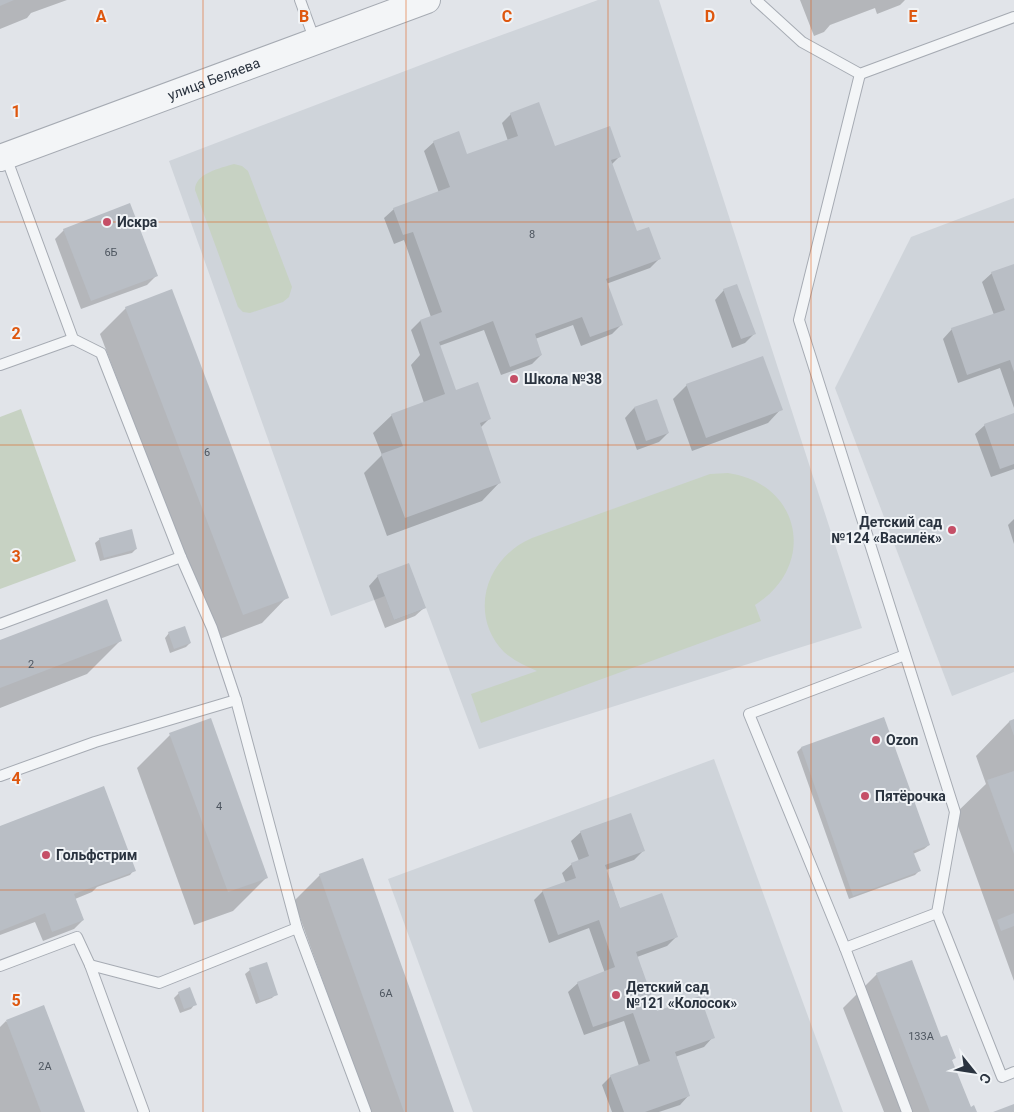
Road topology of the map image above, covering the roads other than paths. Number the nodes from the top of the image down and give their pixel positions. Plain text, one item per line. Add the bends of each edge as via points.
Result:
1 (300, 0) edge
2 (427, 0) edge
3 (756, 0) edge
4 (1014, 17) edge
5 (315, 41) junction
6 (860, 74) junction
7 (3, 157) edge
8 (73, 339) junction
9 (0, 365) edge
10 (181, 557) junction
11 (0, 624) edge
12 (905, 655) junction
13 (236, 700) junction
14 (0, 776) edge
15 (937, 913) junction
16 (297, 928) junction
17 (845, 948) junction
18 (90, 965) junction
19 (0, 966) edge
20 (1014, 1072) edge
21 (144, 1112) edge
22 (366, 1112) edge
23 (907, 1112) edge

1 - 5 lane
2 - 5 street, улица Беляева
3 - 6 lane via 802,42
4 - 6 lane
5 - 7 street, улица Беляева
6 - 12 lane via 799,320
7 - 8 lane
8 - 9 lane
8 - 10 lane via 100,353
10 - 11 lane
10 - 13 lane via 212,628
12 - 15 lane via 955,812
12 - 17 lane via 749,714
13 - 14 lane via 96,742
13 - 16 lane
15 - 17 lane
15 - 20 lane via 1002,1077
16 - 18 lane via 159,983
16 - 22 lane
17 - 23 lane
18 - 19 lane via 77,937
18 - 21 lane

